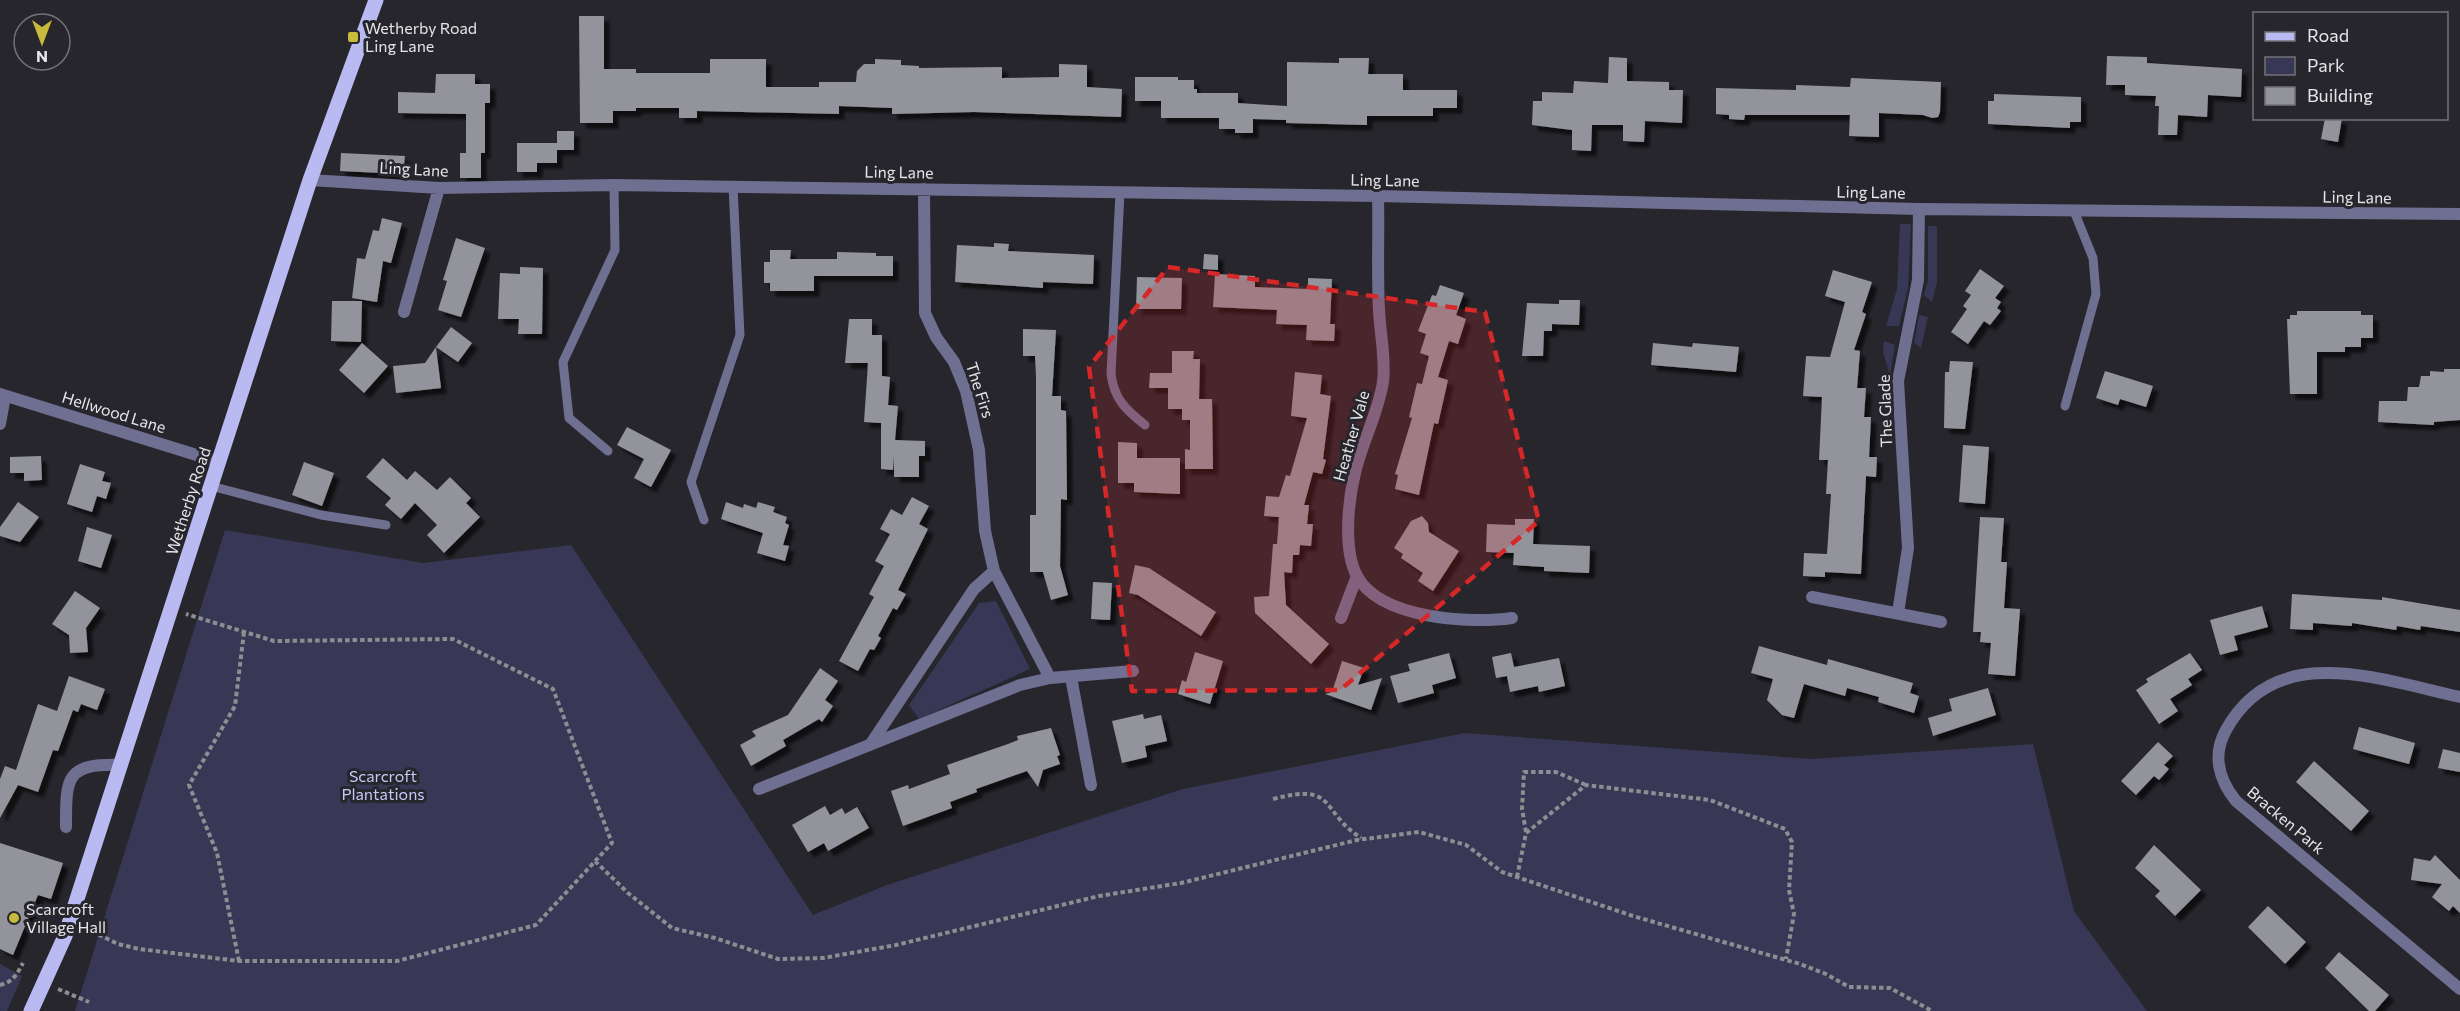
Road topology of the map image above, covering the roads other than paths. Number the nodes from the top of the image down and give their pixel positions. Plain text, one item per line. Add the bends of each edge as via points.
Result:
1 (376, 0) edge
2 (310, 180) junction
3 (614, 185) junction
4 (733, 186) junction
5 (439, 188) junction
6 (924, 189) junction
7 (1120, 192) junction
8 (1378, 196) junction
9 (1919, 209) junction
10 (2074, 211) junction
11 (2460, 214) edge
12 (404, 312) dead end
13 (3, 395) edge
14 (2066, 406) dead end
15 (0, 424) edge
16 (1145, 426) dead end
17 (608, 451) dead end
18 (219, 462) junction
19 (211, 486) junction
20 (704, 520) dead end
21 (386, 525) dead end
22 (994, 571) junction
23 (1357, 576) junction
24 (1812, 597) dead end
25 (1898, 613) junction
26 (1341, 618) dead end
27 (1512, 618) dead end
28 (1941, 622) dead end
29 (1133, 671) dead end
30 (1071, 677) junction
31 (1050, 678) junction
32 (2460, 697) edge
33 (870, 745) junction
34 (121, 765) junction
35 (1092, 785) dead end
36 (759, 789) dead end
37 (66, 827) dead end
38 (2460, 989) edge
39 (31, 1011) edge

1 - 2 main road, Wetherby Road
2 - 5 street, Ling Lane
2 - 18 main road, Wetherby Road
3 - 4 street, Ling Lane
3 - 5 street, Ling Lane
3 - 17 lane via 615,250 562,362 569,418
4 - 6 street, Ling Lane
4 - 20 lane via 740,335 691,482
5 - 12 street
6 - 7 street, Ling Lane
6 - 22 street, The Firs via 925,313 966,391 980,450 985,531
7 - 8 street, Ling Lane
7 - 16 lane via 1111,374 1125,409
8 - 9 street, Ling Lane
8 - 23 street, Heather Vale via 1383,380 1377,411 1355,472 1349,508 1349,543
9 - 10 street, Ling Lane
9 - 25 street, The Glade via 1918,280 1898,381 1908,548
10 - 11 street, Ling Lane
10 - 14 lane via 2088,241 2096,294
13 - 15 street
13 - 18 street, Hellwood Lane
18 - 19 main road, Wetherby Road
19 - 21 lane via 321,515
19 - 34 main road, Wetherby Road
22 - 31 street, The Firs
22 - 33 street via 974,589
23 - 26 street
23 - 27 street via 1374,595 1407,610 1459,621
24 - 25 street
25 - 28 street
29 - 30 street
30 - 31 street
30 - 35 street
31 - 33 street via 1020,685
32 - 38 street, Bracken Park via 2339,672 2309,672 2266,687 2243,706 2225,731 2218,760 2227,789 2236,801
33 - 36 street
34 - 37 street via 94,764 80,769 71,778 66,789
34 - 39 main road, Wetherby Road via 70,920

